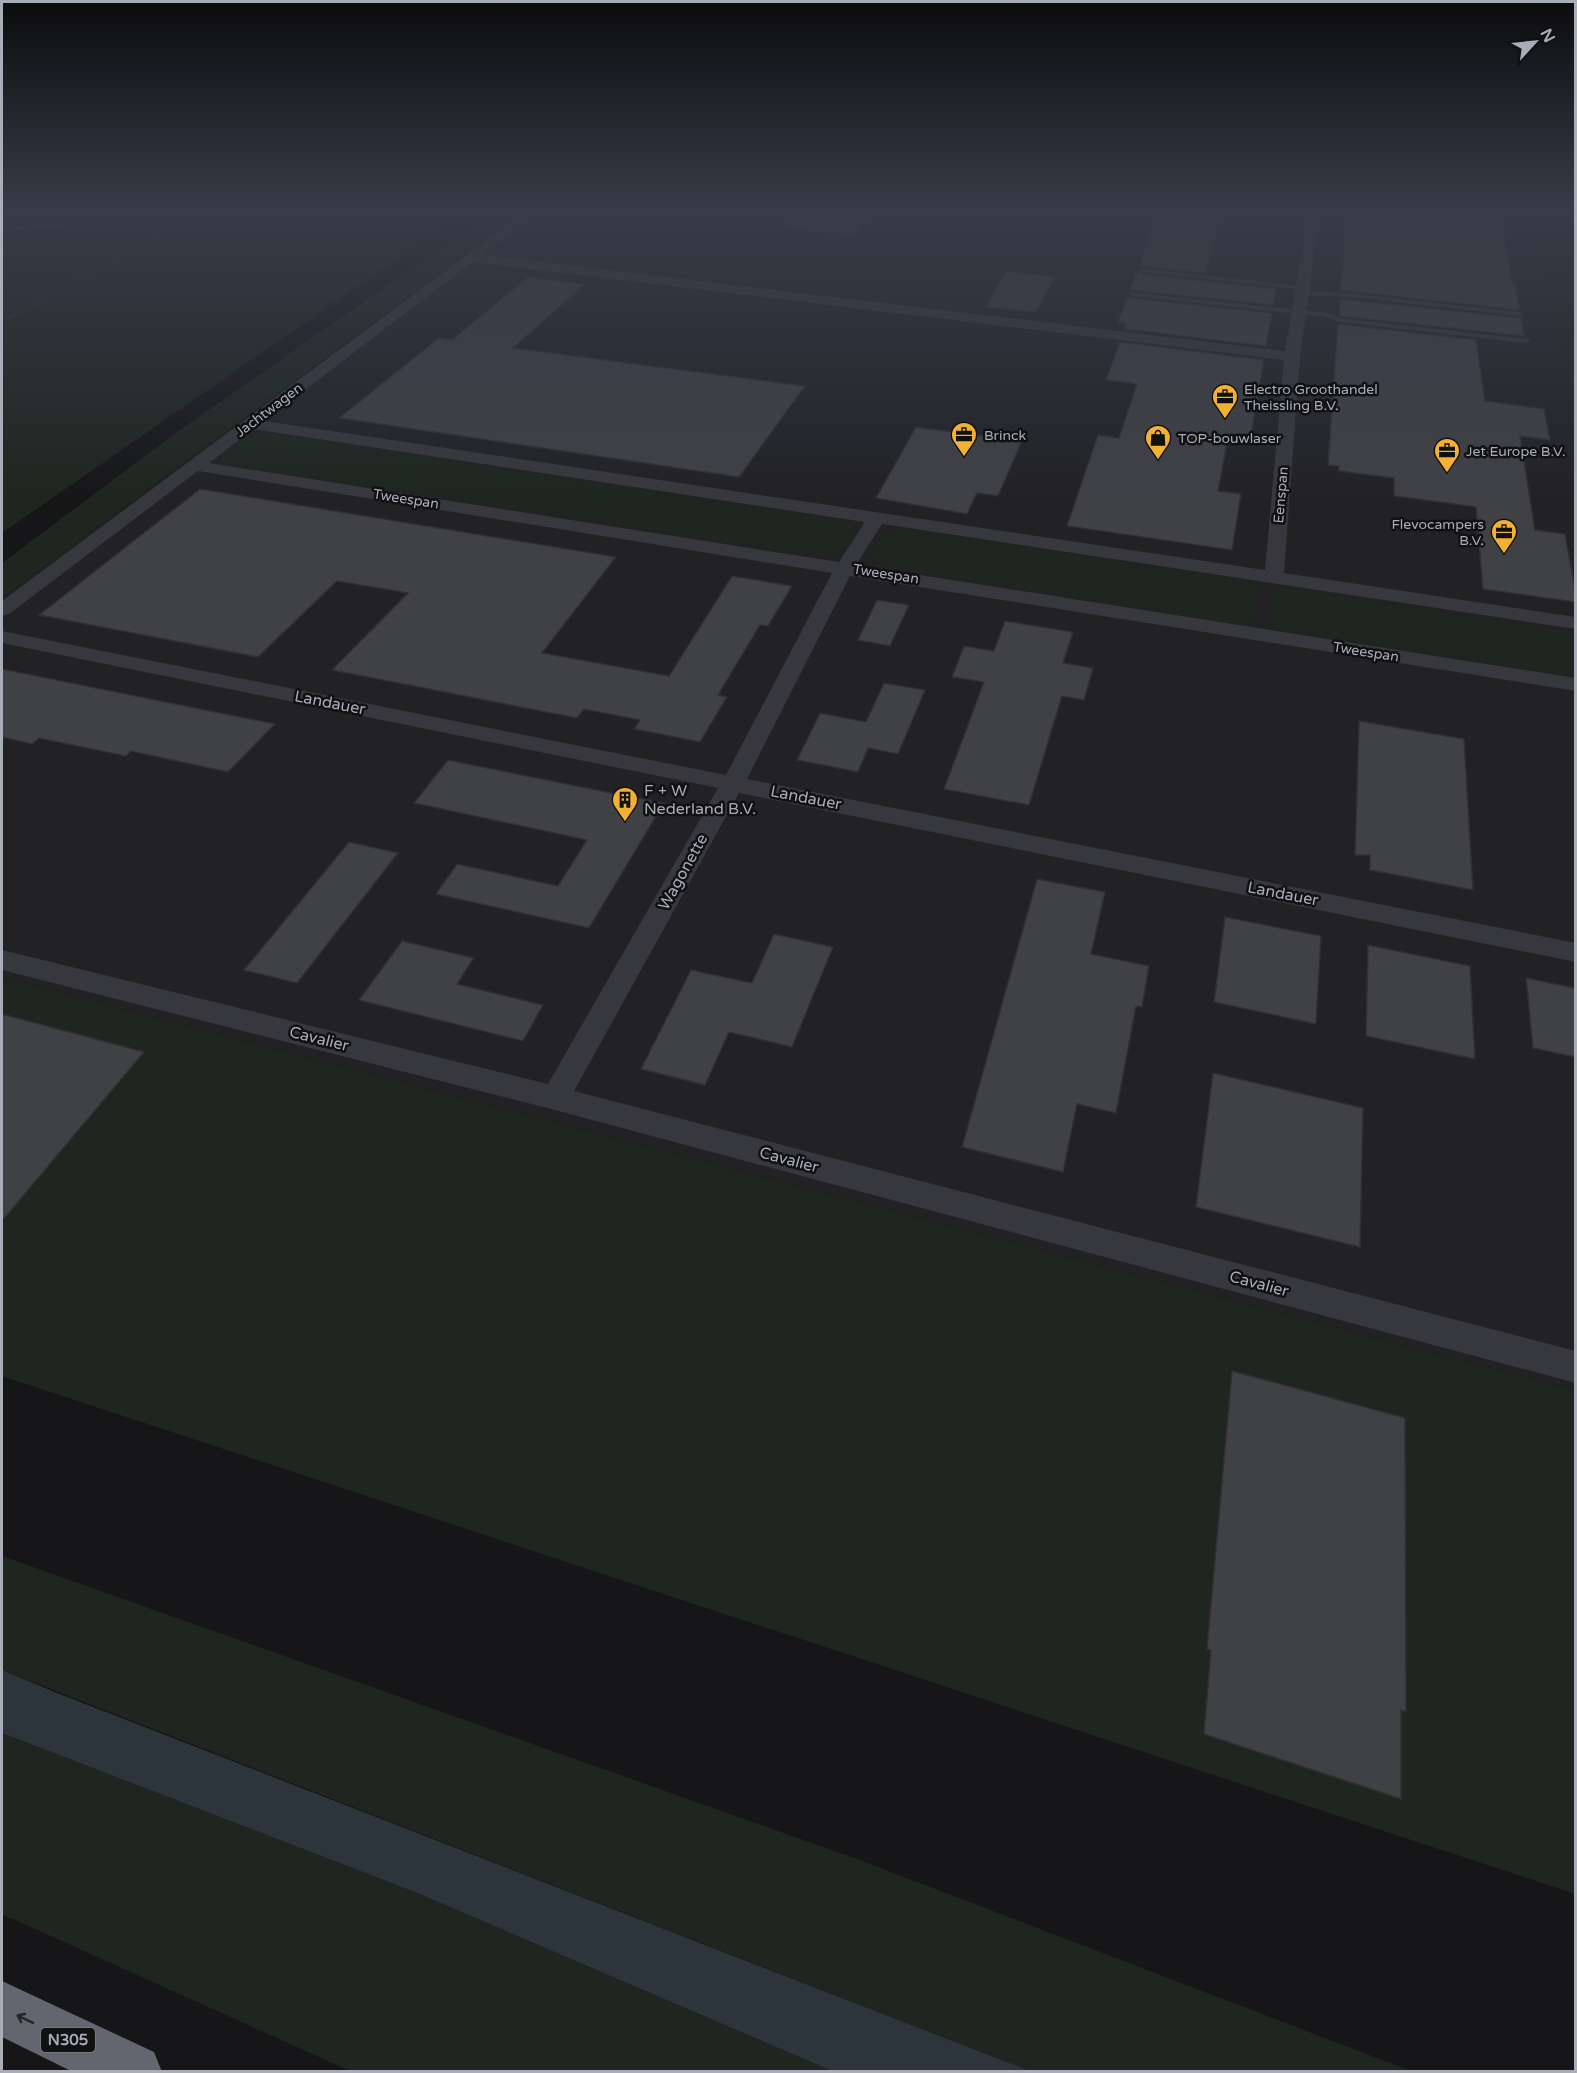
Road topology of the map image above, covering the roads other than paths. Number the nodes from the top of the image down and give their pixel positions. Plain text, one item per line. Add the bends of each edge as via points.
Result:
1 (407, 306) edge
2 (870, 306) edge
3 (1241, 306) edge
4 (1300, 306) edge
5 (1445, 306) edge
6 (1299, 312) junction
7 (1520, 314) dead end
8 (1527, 341) dead end
9 (1292, 356) junction
10 (251, 424) junction
11 (196, 466) junction
12 (877, 518) junction
13 (845, 567) junction
14 (1274, 579) junction
15 (2, 610) edge
16 (1575, 623) edge
17 (2, 637) edge
18 (1575, 685) edge
19 (733, 783) junction
20 (1575, 953) edge
21 (2, 960) edge
22 (555, 1098) junction
23 (1575, 1367) edge
24 (2, 2008) edge
25 (134, 2072) edge

1 - 10 street, Jachtwagen
2 - 9 street
3 - 6 lane
4 - 6 street, Eenspan
5 - 7 lane
6 - 8 lane via 1338,320
6 - 9 street, Eenspan
9 - 14 street, Eenspan
10 - 11 street, Jachtwagen
10 - 12 street
11 - 13 street, Tweespan
11 - 15 street, Jachtwagen
12 - 13 street, Wagonette
12 - 14 street
13 - 18 street, Tweespan
13 - 19 street, Wagonette
14 - 16 street
17 - 19 street, Landauer
19 - 20 street, Landauer
19 - 22 street, Wagonette
21 - 22 street, Cavalier
22 - 23 street, Cavalier
25 -> 24 highway, N305

